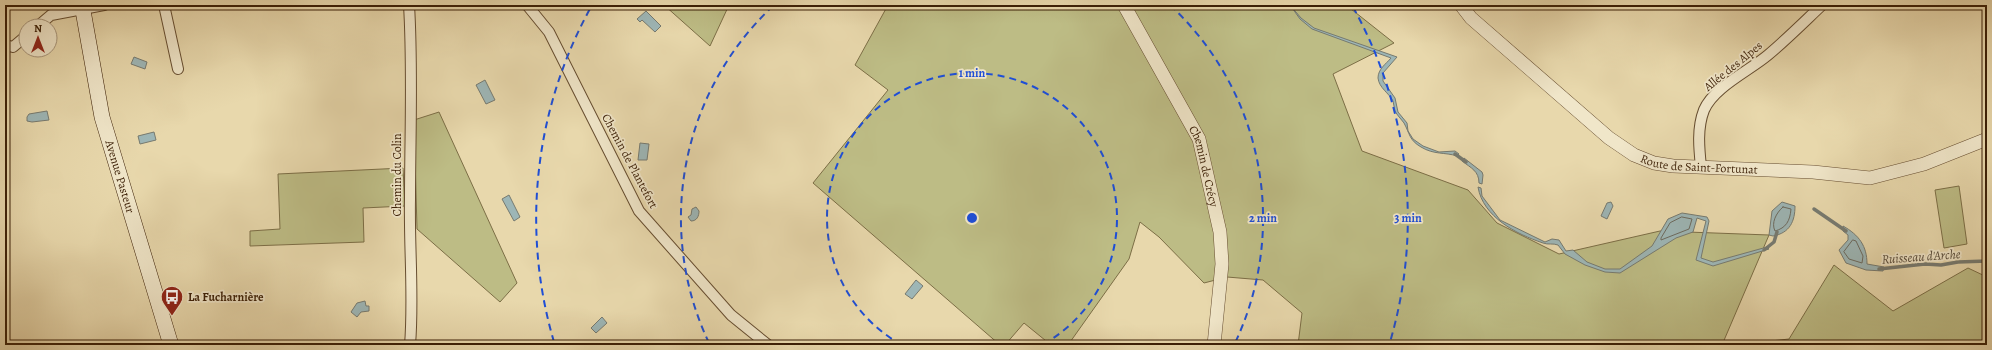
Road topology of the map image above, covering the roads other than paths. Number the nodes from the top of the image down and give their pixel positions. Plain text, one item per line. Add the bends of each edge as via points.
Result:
1 (104, 5) edge
2 (164, 5) edge
3 (409, 5) edge
4 (527, 5) edge
5 (1124, 5) edge
6 (1461, 5) edge
7 (1822, 5) edge
8 (83, 6) edge
9 (47, 18) edge
10 (18, 43) edge
11 (5, 45) edge
12 (178, 69) dead end
13 (1987, 139) edge
14 (1701, 167) junction
15 (171, 345) edge
16 (410, 345) edge
17 (768, 345) edge
18 (1214, 345) edge

1 - 8 street
2 - 12 street
3 - 16 street, Chemin du Colin via 412,322
4 - 17 street, Chemin de Plantefort via 549,32 639,211 731,315
5 - 18 street, Chemin de Crécy via 1199,139 1220,232 1222,264
6 - 14 street, Route de Saint-Fortunat via 1472,18 1609,138 1634,155 1654,163
7 - 14 street, Allée des Alpes via 1767,56 1712,97 1704,110 1700,127
8 - 9 street
8 - 15 main road, Avenue Pasteur via 102,117
10 - 11 street via 13,47
13 - 14 street, Route de Saint-Fortunat via 1924,164 1870,178 1813,172

